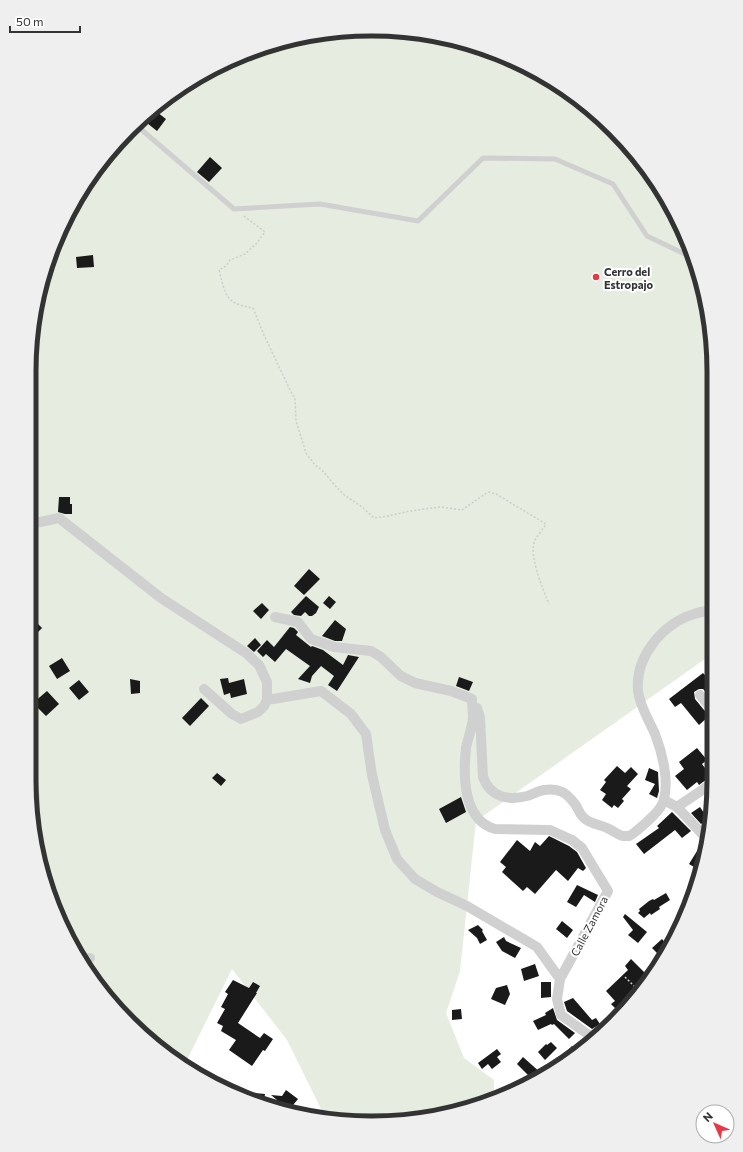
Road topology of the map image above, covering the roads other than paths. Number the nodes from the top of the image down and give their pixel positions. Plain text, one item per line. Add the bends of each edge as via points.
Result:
1 (140, 128) edge
2 (685, 254) edge
3 (36, 523) edge
4 (707, 611) edge
5 (275, 617) dead end
6 (204, 689) dead end
7 (700, 695) dead end
8 (472, 699) junction
9 (267, 700) junction
10 (707, 704) edge
11 (707, 787) edge
12 (664, 800) junction
13 (677, 808) junction
14 (703, 834) edge
15 (560, 979) junction
16 (590, 1036) edge

1 - 2 lane via 234,209 320,204 418,220 483,158 555,159 613,184 647,236
3 - 9 street via 59,518 161,598 246,653 259,665 267,682
4 - 12 street via 679,621 662,633 643,660 638,678 642,706 655,736 666,773
5 - 8 street via 298,622 311,639 334,647 371,651 401,676 415,683 451,691
6 - 9 street via 241,719 258,712
7 - 10 street
8 - 12 street via 480,718 483,777 485,784 496,794 505,798 515,798 555,789 563,792 588,821 623,836 629,836 640,828
8 - 15 street, Calle Zamora via 473,719 466,748 465,781 475,815 487,827 550,830 572,840 582,848 608,891
9 - 15 street via 321,691 351,714 366,734 372,775 385,830 397,859 415,878 437,892 467,906 537,947
11 - 13 street
12 - 13 street
13 - 14 street
15 - 16 street, Calle Zamora via 557,999 562,1015

